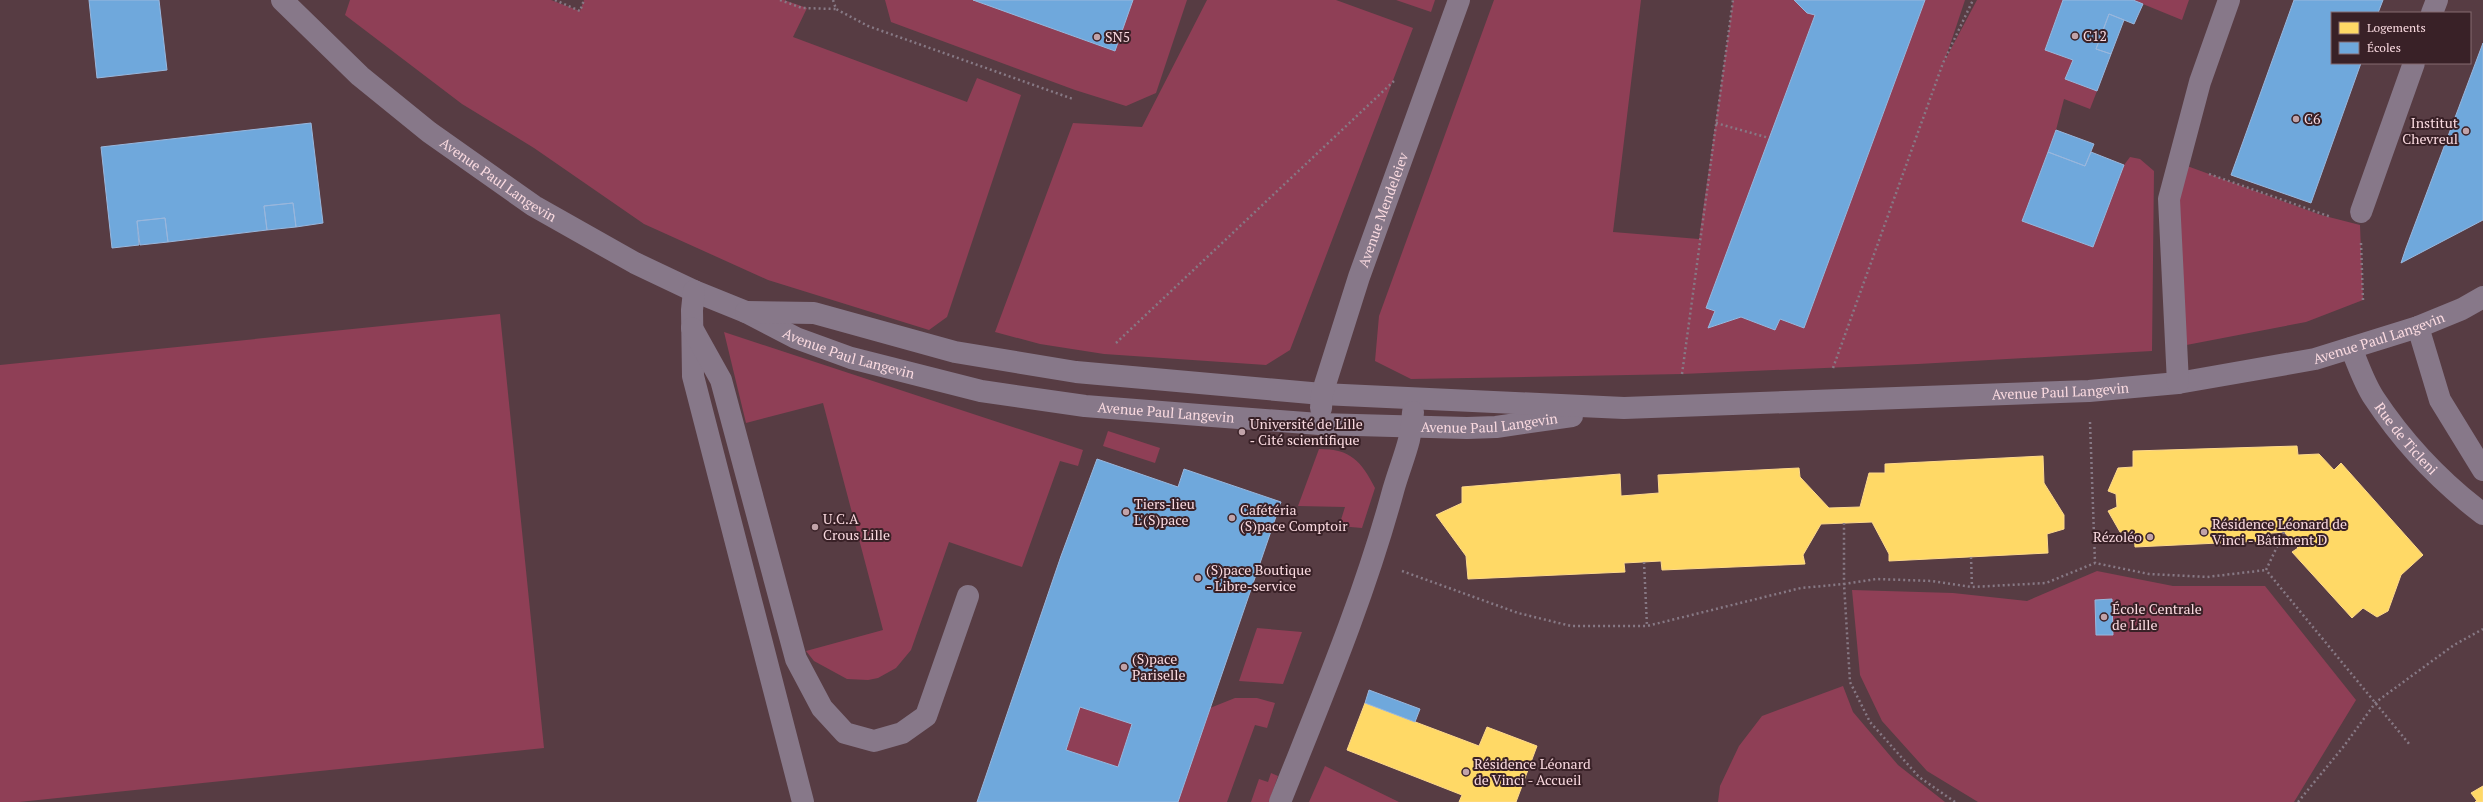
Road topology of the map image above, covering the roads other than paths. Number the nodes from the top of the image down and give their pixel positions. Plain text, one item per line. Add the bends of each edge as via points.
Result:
1 (282, 0) edge
2 (1459, 0) edge
3 (2229, 0) edge
4 (2437, 0) edge
5 (2432, 12) edge
6 (2414, 64) edge
7 (2360, 219) road end
8 (694, 292) junction
9 (2483, 297) edge
10 (746, 312) junction
11 (2418, 326) junction
12 (692, 328) junction
13 (2351, 348) junction
14 (2178, 383) junction
15 (1322, 394) junction
16 (1414, 398) junction
17 (1624, 408) junction
18 (1319, 424) junction
19 (1413, 426) junction
20 (2483, 470) edge
21 (2483, 514) edge
22 (968, 596) dead end
23 (803, 802) edge
24 (1280, 802) edge

1 - 8 street, Avenue Paul Langevin via 360,76 486,174 591,240
2 - 15 street, Avenue Mendeleiev via 1359,277
3 - 14 street via 2200,82 2169,199
4 - 5 street
6 - 7 street
8 - 10 street, Avenue Paul Langevin
8 - 12 street
9 - 11 street, Avenue Paul Langevin via 2462,309
10 - 15 street, Avenue Paul Langevin via 814,313 955,352 1036,367
10 - 18 street, Avenue Paul Langevin via 796,338 852,358 975,390 1085,406
11 - 13 street, Avenue Paul Langevin
11 - 20 street via 2440,400
12 - 22 street via 721,380 796,659 822,708 845,732 874,741 902,733 926,716
12 - 23 street via 693,376
13 - 14 street, Avenue Paul Langevin via 2307,360
13 - 21 street, Rue de Ticleni via 2373,397 2407,441 2459,495
14 - 17 street, Avenue Paul Langevin via 2089,391
15 - 16 street, Avenue Paul Langevin
15 - 18 street, Avenue Mendeleiev
16 - 17 street, Avenue Paul Langevin
16 - 19 street
17 - 19 street, Avenue Paul Langevin via 1496,427
18 - 19 street, Avenue Paul Langevin
19 - 24 street via 1374,560

